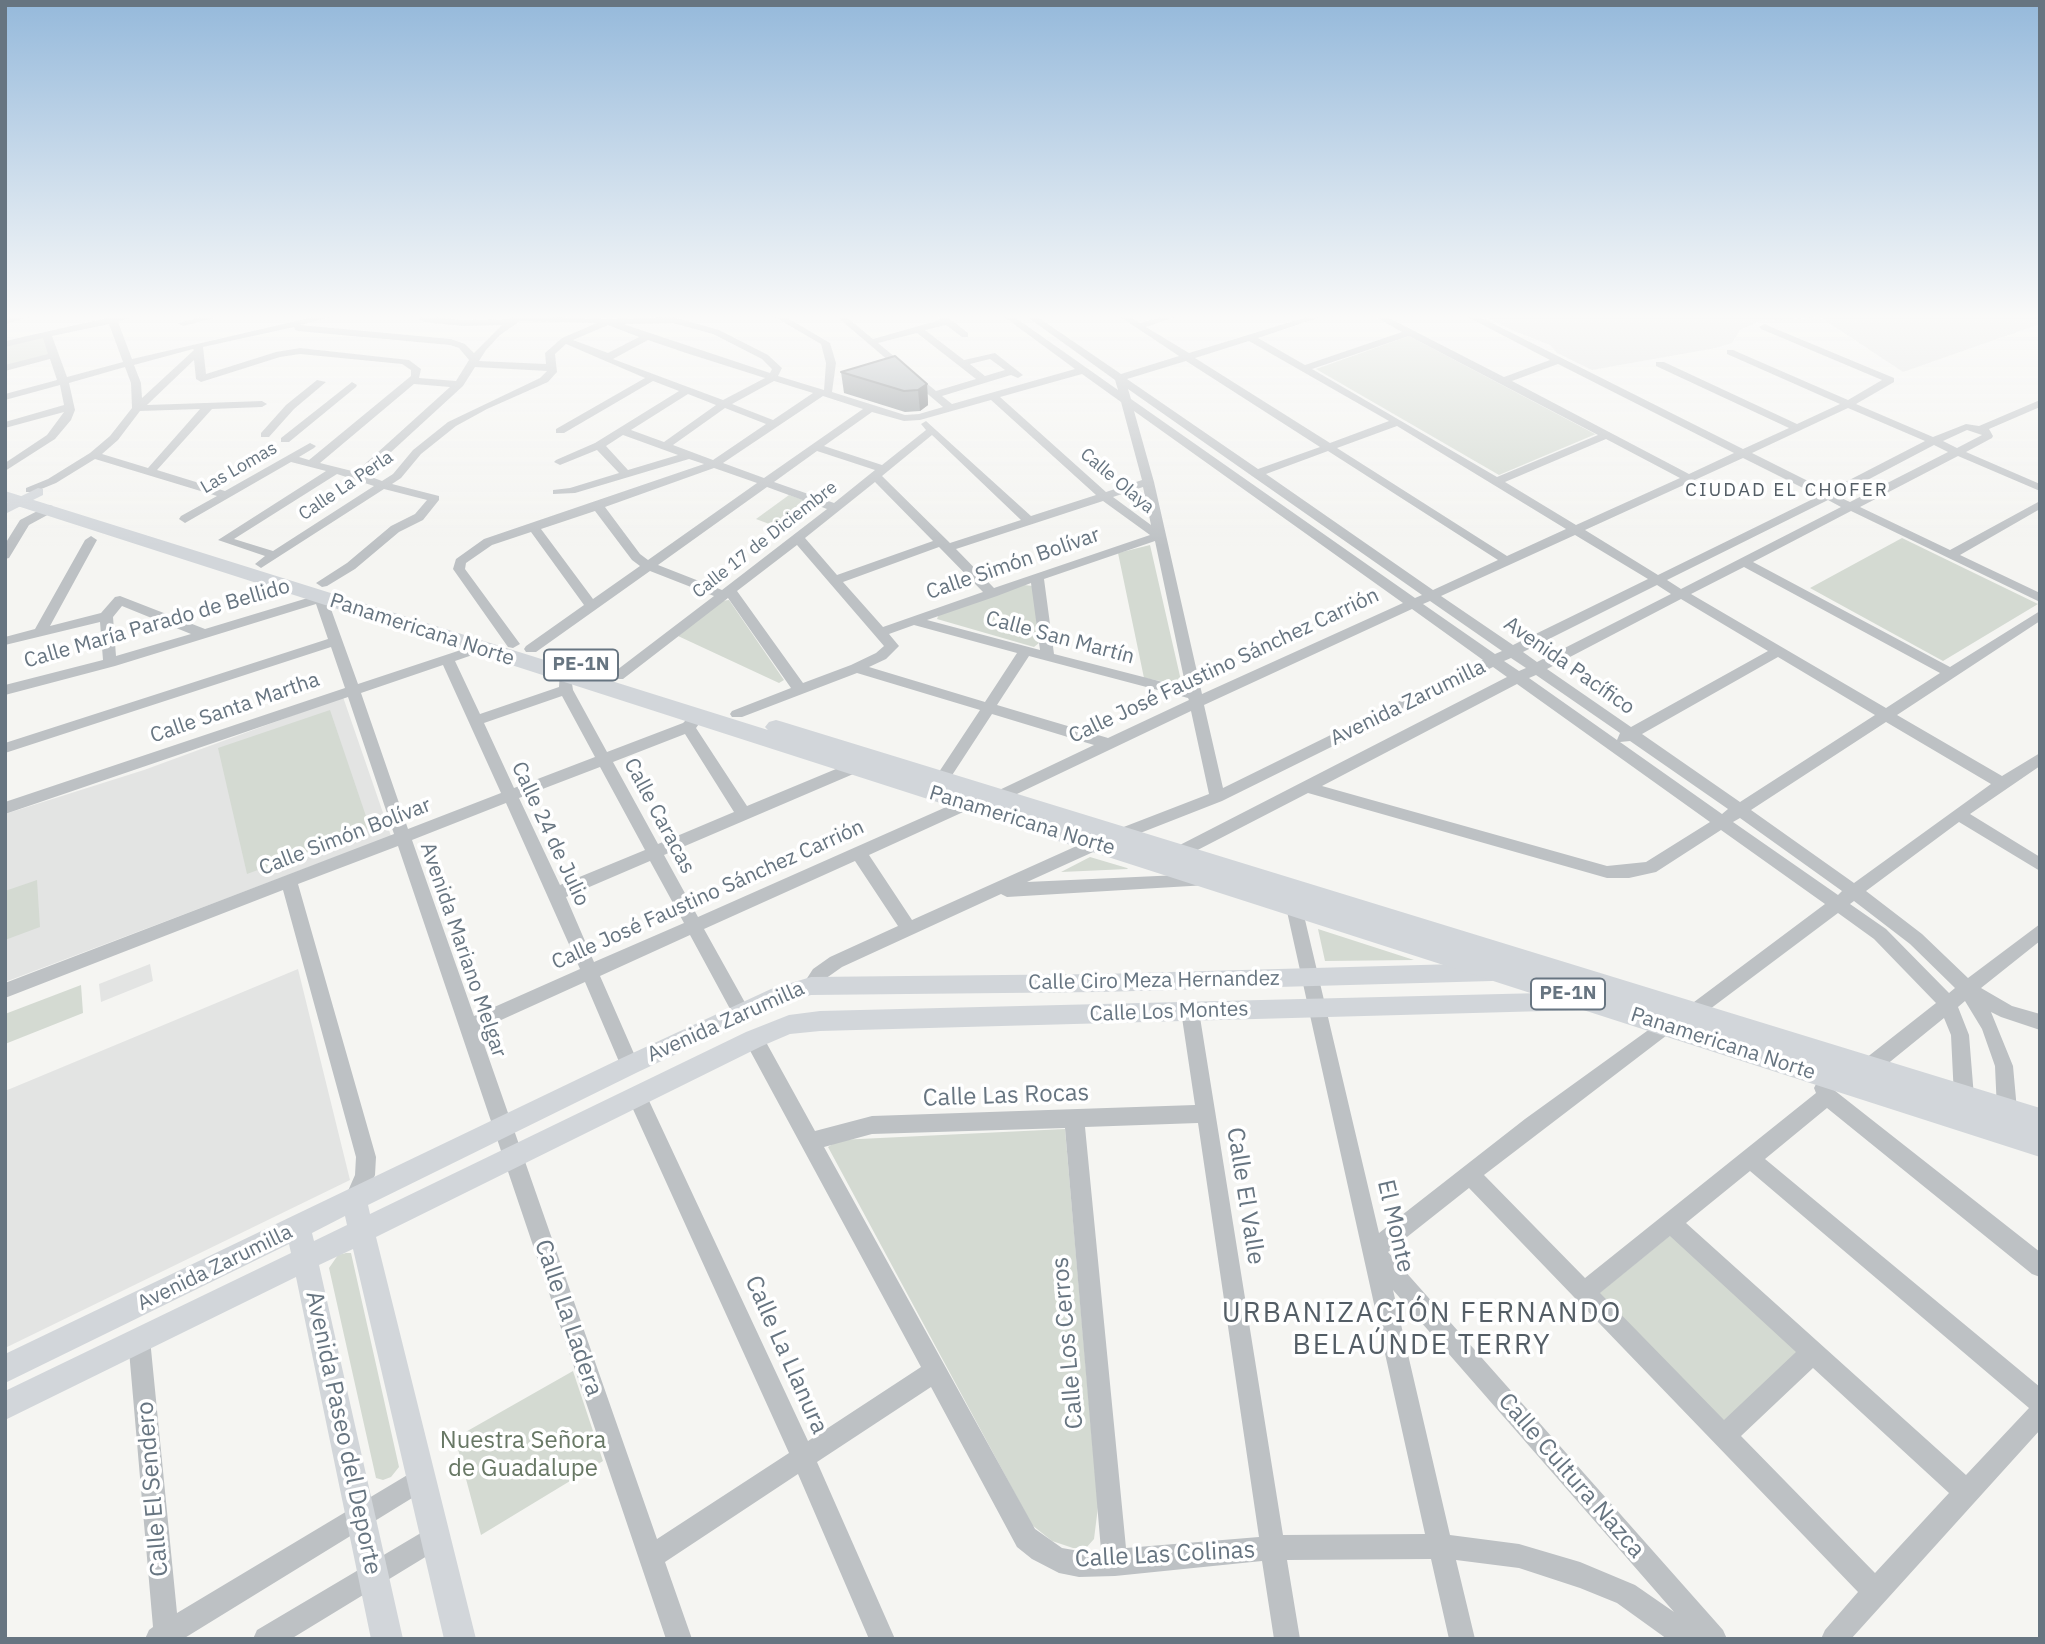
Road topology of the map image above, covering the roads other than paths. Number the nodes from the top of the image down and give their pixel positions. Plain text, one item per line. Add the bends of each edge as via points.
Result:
1 (66, 393) edge
2 (136, 393) edge
3 (152, 393) edge
4 (308, 393) edge
5 (344, 393) edge
6 (394, 393) edge
7 (449, 393) edge
8 (515, 393) edge
9 (625, 393) edge
10 (683, 393) edge
11 (695, 393) edge
12 (745, 393) edge
13 (824, 393) joint
14 (931, 393) edge
15 (945, 393) edge
16 (1004, 393) edge
17 (1116, 393) edge
18 (1124, 393) edge
19 (1141, 393) edge
20 (1242, 393) edge
21 (1348, 393) edge
22 (1526, 393) edge
23 (1624, 393) edge
24 (1722, 393) edge
25 (1822, 393) edge
26 (1868, 393) edge
27 (935, 396) junction
28 (993, 396) junction
29 (1126, 400) junction
30 (2040, 403) edge
31 (262, 404) dead end
32 (724, 404) junction
33 (1848, 404) junction
34 (209, 406) junction
35 (69, 407) junction
36 (137, 408) junction
37 (950, 408) junction
38 (869, 409) junction
39 (919, 417) junction
40 (1398, 422) junction
41 (775, 424) junction
42 (5, 425) edge
43 (1798, 428) junction
44 (1981, 429) junction
45 (560, 430) dead end
46 (621, 430) junction
47 (933, 430) junction
48 (1607, 435) junction
49 (285, 440) junction
50 (1934, 441) junction
51 (599, 445) junction
52 (310, 446) junction
53 (665, 446) junction
54 (817, 447) junction
55 (1329, 447) junction
56 (326, 451) junction
57 (1958, 452) junction
58 (1744, 453) junction
59 (94, 455) junction
60 (689, 455) junction
61 (289, 458) junction
62 (560, 462) dead end
63 (311, 464) junction
64 (714, 464) junction
65 (5, 468) edge
66 (335, 470) junction
67 (150, 472) junction
68 (880, 472) junction
69 (1256, 474) junction
70 (627, 475) junction
71 (358, 476) junction
72 (1689, 478) junction
73 (1497, 481) junction
74 (5, 482) edge
75 (1148, 482) junction
76 (767, 484) junction
77 (382, 485) junction
78 (2040, 488) edge
79 (557, 492) dead end
80 (228, 495) junction
81 (1104, 496) junction
82 (1828, 496) junction
83 (25, 498) edge
84 (2040, 504) edge
85 (598, 506) junction
86 (1851, 507) junction
87 (835, 508) junction
88 (185, 519) dead end
89 (1028, 520) junction
90 (24, 523) junction
91 (534, 527) junction
92 (5, 528) edge
93 (1575, 529) junction
94 (1159, 536) junction
95 (798, 538) junction
96 (91, 540) dead end
97 (944, 545) junction
98 (5, 555) edge
99 (1951, 555) junction
100 (267, 559) junction
101 (1507, 561) junction
102 (1744, 562) junction
103 (649, 566) junction
104 (1037, 577) junction
105 (835, 580) junction
106 (1657, 580) junction
107 (321, 590) junction
108 (726, 593) junction
109 (992, 593) junction
110 (1681, 594) junction
111 (1431, 596) junction
112 (2040, 598) edge
113 (1415, 603) junction
114 (592, 606) junction
115 (2040, 615) edge
116 (106, 616) junction
117 (914, 621) junction
118 (40, 632) junction
119 (882, 632) junction
120 (202, 633) junction
121 (5, 641) edge
122 (335, 641) junction
123 (522, 646) junction
124 (479, 648) junction
125 (1026, 650) junction
126 (1777, 652) junction
127 (1512, 653) junction
128 (1048, 656) junction
129 (447, 659) junction
130 (1495, 661) junction
131 (110, 663) junction
132 (856, 668) junction
133 (1536, 669) junction
134 (1948, 672) junction
135 (618, 677) junction
136 (1519, 678) junction
137 (566, 682) junction
138 (5, 690) edge
139 (352, 690) junction
140 (800, 690) junction
141 (1196, 699) junction
142 (988, 708) junction
143 (737, 714) junction
144 (1884, 714) junction
145 (475, 721) junction
146 (692, 722) junction
147 (1630, 734) junction
148 (1109, 744) junction
149 (1613, 744) junction
150 (5, 748) edge
151 (2040, 758) edge
152 (604, 760) junction
153 (853, 768) junction
154 (942, 779) junction
155 (2003, 784) junction
156 (1307, 787) junction
157 (509, 796) junction
158 (998, 797) junction
159 (1217, 797) junction
160 (967, 804) junction
161 (5, 808) edge
162 (1739, 810) junction
163 (744, 814) junction
164 (1958, 814) junction
165 (1721, 821) junction
166 (1125, 834) junction
167 (402, 838) junction
168 (1096, 844) junction
169 (654, 852) junction
170 (858, 852) junction
171 (1180, 852) junction
172 (2040, 865) edge
173 (1207, 880) junction
174 (289, 881) junction
175 (997, 891) junction
176 (1854, 891) junction
177 (556, 894) junction
178 (1838, 904) junction
179 (1294, 907) junction
180 (694, 926) junction
181 (910, 930) junction
182 (2039, 933) edge
183 (1497, 972) junction
184 (589, 973) junction
185 (1309, 978) junction
186 (811, 986) junction
187 (1968, 989) junction
188 (5, 991) edge
189 (1587, 1001) junction
190 (1948, 1004) junction
191 (1318, 1008) junction
192 (1190, 1011) junction
193 (1692, 1013) junction
194 (742, 1014) junction
195 (2040, 1022) edge
196 (1665, 1026) junction
197 (467, 1027) junction
198 (754, 1039) junction
199 (630, 1065) junction
200 (1868, 1068) junction
201 (1824, 1085) junction
202 (637, 1096) junction
203 (1965, 1097) junction
204 (2007, 1110) junction
205 (1206, 1114) junction
206 (1074, 1119) junction
207 (2040, 1121) edge
208 (501, 1127) junction
209 (810, 1142) junction
210 (2040, 1144) edge
211 (511, 1157) junction
212 (1749, 1158) junction
213 (1471, 1175) junction
214 (354, 1200) junction
215 (1670, 1222) junction
216 (298, 1227) junction
217 (362, 1230) junction
218 (1373, 1251) junction
219 (305, 1257) junction
220 (2040, 1266) edge
221 (1584, 1292) junction
222 (139, 1339) junction
223 (1813, 1352) junction
224 (5, 1369) edge
225 (935, 1371) junction
226 (2040, 1402) edge
227 (5, 1405) edge
228 (2040, 1413) edge
229 (1724, 1436) junction
230 (803, 1457) junction
231 (422, 1479) junction
232 (1966, 1492) junction
233 (360, 1516) junction
234 (436, 1536) junction
235 (1442, 1546) junction
236 (1273, 1548) junction
237 (651, 1557) junction
238 (1115, 1563) junction
239 (373, 1574) junction
240 (1875, 1591) junction
241 (164, 1637) edge
242 (267, 1639) edge
243 (387, 1639) edge
244 (460, 1639) edge
245 (679, 1639) edge
246 (882, 1639) edge
247 (1287, 1639) edge
248 (1462, 1639) edge
249 (1689, 1639) edge
250 (1714, 1639) edge
251 (1834, 1639) edge

1 - 35 street
2 - 36 street
3 - 36 street
4 - 49 street via 265,435
5 - 49 street
6 - 56 street
7 - 71 street
8 - 77 street, Calle La Perla via 452,424
9 - 45 street
10 - 46 street
11 - 32 street
12 - 32 street
13 - 38 street
13 - 41 street
14 - 27 street
15 - 27 street
16 - 28 street
17 - 29 street, Avenida Pacífico
18 - 29 street
19 - 69 street, Avenida Pacífico
20 - 55 street
21 - 40 street
22 - 48 street
23 - 58 street
24 - 43 street
25 - 33 street
26 - 33 street, Calle José Faustino Sánchez Carrión
27 - 37 street
28 - 37 street
28 - 81 street, Calle Olaya
29 - 75 street
29 - 113 street, Avenida Pacífico
30 - 44 street
31 - 34 street
32 - 41 street
32 - 53 street
33 - 43 street, Calle José Faustino Sánchez Carrión
33 - 50 street
34 - 36 street
34 - 67 street
35 - 42 street
35 - 65 street via 56,432
36 - 59 street
37 - 39 street
38 - 39 street
38 - 54 street
39 - 47 street
40 - 55 street
40 - 73 street
41 - 64 street
43 - 58 street, Calle José Faustino Sánchez Carrión
44 - 50 street, Avenida Zarumilla via 1966,427
44 - 57 street, Avenida Zarumilla via 1987,436
46 - 51 street
46 - 53 street
47 - 68 street, Calle 17 de Diciembre
47 - 89 street
48 - 72 street
48 - 73 street
49 - 52 street
50 - 57 street
50 - 82 street, Avenida Zarumilla
51 - 62 street
51 - 70 street
52 - 56 street
52 - 61 street, Las Lomas
53 - 60 street
54 - 68 street
54 - 76 street
55 - 69 street
55 - 101 street
56 - 63 street
57 - 78 street
57 - 86 street, Avenida Zarumilla
58 - 72 street, Calle José Faustino Sánchez Carrión
58 - 82 street
59 - 67 street
59 - 83 street
60 - 64 street
60 - 70 street
61 - 63 street
61 - 80 street, Las Lomas
63 - 66 street
64 - 76 street
64 - 85 street
66 - 71 street
66 - 100 street via 224,540
67 - 80 street
68 - 87 street, Calle 17 de Diciembre
68 - 97 street
69 - 111 street, Avenida Pacífico
70 - 79 street
71 - 77 street
72 - 93 street, Calle José Faustino Sánchez Carrión
73 - 93 street
74 - 83 highway, Panamericana Norte / PE-1N
75 - 81 street
75 - 94 street
76 - 87 street
76 - 103 street
77 - 100 street, Calle La Perla
77 - 107 street, Calle María Parado de Bellido via 435,498 419,517 395,529
80 - 88 street, Las Lomas
81 - 89 street
81 - 94 street, Calle Olaya
82 - 86 street
82 - 106 street, Avenida Zarumilla
83 - 90 street
83 - 100 highway, Panamericana Norte / PE-1N
83 - 107 highway, Panamericana Norte / PE-1N
84 - 99 street
85 - 91 street
85 - 103 street via 636,557
86 - 99 street
86 - 102 street, Avenida Zarumilla
87 - 95 street, Calle 17 de Diciembre
89 - 97 street
90 - 92 street
90 - 98 street
91 - 114 street
91 - 123 street via 488,542 460,562 459,569
93 - 101 street, Calle José Faustino Sánchez Carrión
93 - 106 street
94 - 104 street, Calle Simón Bolívar
94 - 141 street
95 - 105 street
95 - 108 street, Calle 17 de Diciembre
96 - 118 street
97 - 105 street
97 - 109 street
99 - 112 street
100 - 107 highway, Panamericana Norte / PE-1N
101 - 111 street, Calle José Faustino Sánchez Carrión
102 - 110 street, Avenida Zarumilla
102 - 134 street
103 - 108 street
103 - 114 street
104 - 109 street, Calle Simón Bolívar
104 - 128 street
105 - 119 street
106 - 110 street
106 - 127 street, Avenida Zarumilla
107 - 120 street, Calle María Parado de Bellido
107 - 122 street, Avenida Mariano Melgar
107 - 123 highway, Panamericana Norte / PE-1N
107 - 124 highway, Panamericana Norte / PE-1N
108 - 135 street, Calle 17 de Diciembre
108 - 140 street
109 - 117 street, Calle Simón Bolívar
110 - 126 street
110 - 133 street, Avenida Zarumilla
111 - 113 street, Calle José Faustino Sánchez Carrión
111 - 127 street, Avenida Pacífico
113 - 130 street, Avenida Pacífico
113 - 141 street, Calle José Faustino Sánchez Carrión
114 - 123 street
115 - 134 street
116 - 118 street
116 - 120 street via 120,600
116 - 131 street
117 - 119 street, Calle Simón Bolívar
117 - 125 street, Calle San Martín
118 - 121 street
119 - 132 street via 892,646
120 - 131 street, Calle María Parado de Bellido
122 - 139 street, Avenida Mariano Melgar
122 - 150 street
123 - 135 highway, Panamericana Norte / PE-1N
124 - 129 street, Calle Santa Martha
124 - 137 highway, Panamericana Norte / PE-1N
125 - 128 street, Calle San Martín
125 - 142 street
126 - 144 street
126 - 147 street
127 - 130 street, Avenida Zarumilla
127 - 133 street, Avenida Pacífico
128 - 141 street, Calle San Martín
129 - 139 street, Calle Santa Martha
129 - 145 street, Calle 24 de Julio
130 - 136 street, Avenida Pacífico
130 - 159 street, Avenida Zarumilla
131 - 138 street, Calle María Parado de Bellido
132 - 140 street
132 - 142 street
133 - 136 street, Avenida Zarumilla
133 - 147 street, Avenida Pacífico
134 - 144 street
135 - 143 highway, Panamericana Norte / PE-1N
136 - 149 street, Avenida Pacífico
136 - 156 street, Avenida Zarumilla
137 - 145 street
137 - 146 highway, Panamericana Norte / PE-1N
137 - 152 street, Calle Caracas
139 - 161 street, Calle Santa Martha
139 - 167 street, Avenida Mariano Melgar
140 - 143 street
141 - 148 street, Calle José Faustino Sánchez Carrión
141 - 159 street
142 - 148 street
142 - 154 street
143 - 154 highway, Panamericana Norte / PE-1N
144 - 155 street
144 - 162 street
145 - 157 street, Calle 24 de Julio
146 - 152 street, Calle Simón Bolívar
146 - 153 highway, Panamericana Norte / PE-1N
146 - 163 street
147 - 149 street
147 - 162 street, Avenida Pacífico
148 - 158 street, Calle José Faustino Sánchez Carrión
149 - 165 street, Avenida Pacífico
151 - 155 street
152 - 157 street, Calle Simón Bolívar
152 - 169 street, Calle Caracas
153 - 160 highway, Panamericana Norte / PE-1N
153 - 163 street
154 - 158 highway, Panamericana Norte / PE-1N
155 - 164 street
156 - 165 street via 1607,872 1650,868
156 - 171 street, Avenida Zarumilla
157 - 167 street, Calle Simón Bolívar
157 - 177 street, Calle 24 de Julio
158 - 166 highway, Panamericana Norte / PE-1N
159 - 166 street, Avenida Zarumilla
160 - 168 highway, Panamericana Norte / PE-1N
160 - 170 street, Calle José Faustino Sánchez Carrión
162 - 165 street
162 - 176 street, Avenida Pacífico
163 - 169 street
164 - 172 street
164 - 176 street
165 - 178 street, Avenida Pacífico
166 - 168 street, Avenida Zarumilla
166 - 171 highway, Panamericana Norte / PE-1N
167 - 174 street, Calle Simón Bolívar
167 - 197 street, Avenida Mariano Melgar
168 - 173 highway, Panamericana Norte / PE-1N
168 - 175 street, Avenida Zarumilla
169 - 177 street
169 - 180 street, Calle Caracas
170 - 180 street, Calle José Faustino Sánchez Carrión
170 - 181 street
171 - 193 highway, Panamericana Norte / PE-1N
173 - 175 street
173 - 179 highway, Panamericana Norte / PE-1N
174 - 188 street, Calle Simón Bolívar
174 - 214 street via 366,1157 365,1175
175 - 181 street, Avenida Zarumilla
176 - 178 street
176 - 187 street, Avenida Pacífico via 1916,939
177 - 184 street, Calle 24 de Julio
178 - 190 street, Avenida Pacífico via 1880,934
178 - 193 street
179 - 183 highway, Panamericana Norte / PE-1N
179 - 185 street, El Monte
180 - 184 street, Calle José Faustino Sánchez Carrión
180 - 194 street, Calle Caracas
181 - 186 street, Avenida Zarumilla via 836,962 818,974
182 - 187 street
183 - 185 main road, Calle Ciro Meza Hernandez
183 - 189 highway, Panamericana Norte / PE-1N
184 - 197 street, Calle José Faustino Sánchez Carrión
184 - 199 street, Calle 24 de Julio
185 - 186 main road, Calle Ciro Meza Hernandez
185 - 191 street, El Monte
186 - 194 main road, Avenida Zarumilla
187 - 190 street
187 - 195 street via 2007,1012
187 - 204 street, Avenida Pacífico via 1990,1027 2004,1066
189 - 191 main road, Calle Los Montes
189 - 196 highway, Panamericana Norte / PE-1N
190 - 200 street
190 - 203 street, Avenida Pacífico via 1960,1035
191 - 192 main road, Calle Los Montes
191 - 218 street, El Monte
192 - 198 main road, Calle Los Montes via 806,1022
192 - 205 street, Calle El Valle
193 - 200 highway, Panamericana Norte / PE-1N
194 - 199 main road, Avenida Zarumilla
196 - 201 highway, Panamericana Norte / PE-1N
196 - 213 street
197 - 208 street, Avenida Mariano Melgar
198 - 202 main road, Avenida Zarumilla
198 - 209 street, Calle Las Colinas
199 - 208 main road, Avenida Zarumilla
200 - 203 highway, Panamericana Norte / PE-1N
201 - 210 highway, Panamericana Norte / PE-1N
201 - 212 street
201 - 220 street
202 - 211 main road, Avenida Zarumilla
202 - 230 street, Calle La Llanura
203 - 204 highway, Panamericana Norte / PE-1N
204 - 207 highway, Panamericana Norte / PE-1N
205 - 206 street, Calle Las Rocas
205 - 236 street, Calle El Valle
206 - 209 street, Calle Las Rocas via 872,1125
206 - 238 street, Calle Los Cerros
208 - 211 street, Avenida Mariano Melgar
208 - 214 main road, Avenida Zarumilla
209 - 225 street, Calle Las Colinas
211 - 217 main road, Avenida Zarumilla
211 - 237 street, Calle La Ladera
212 - 215 street
212 - 226 street
213 - 218 street
213 - 221 street
214 - 216 main road, Avenida Zarumilla
214 - 217 main road
215 - 221 street
215 - 223 street
216 - 219 main road, Avenida Paseo del Deporte
216 - 224 main road, Avenida Zarumilla
217 - 219 main road, Avenida Zarumilla
217 - 231 main road
218 - 235 street, El Monte
218 - 250 street, Calle Cultura Nazca
219 - 222 main road, Avenida Zarumilla
219 - 233 main road, Avenida Paseo del Deporte
221 - 229 street
222 - 227 main road, Avenida Zarumilla
222 - 241 street, Calle El Sendero
223 - 229 street
223 - 232 street
225 - 230 street
225 - 238 street, Calle Las Colinas via 1026,1538 1059,1560
228 - 232 street
229 - 240 street
230 - 237 street
230 - 246 street, Calle La Llanura
231 - 233 street
231 - 234 main road
232 - 240 street
233 - 239 main road, Avenida Paseo del Deporte
233 - 241 street
234 - 239 street
234 - 244 main road
235 - 236 street, Calle Las Colinas
235 - 248 street, El Monte
235 - 249 street, Calle Las Colinas via 1520,1556 1580,1574 1626,1594
236 - 238 street, Calle Las Colinas
236 - 247 street, Calle El Valle
237 - 245 street, Calle La Ladera
239 - 242 street
239 - 243 main road, Avenida Paseo del Deporte
240 - 251 street

